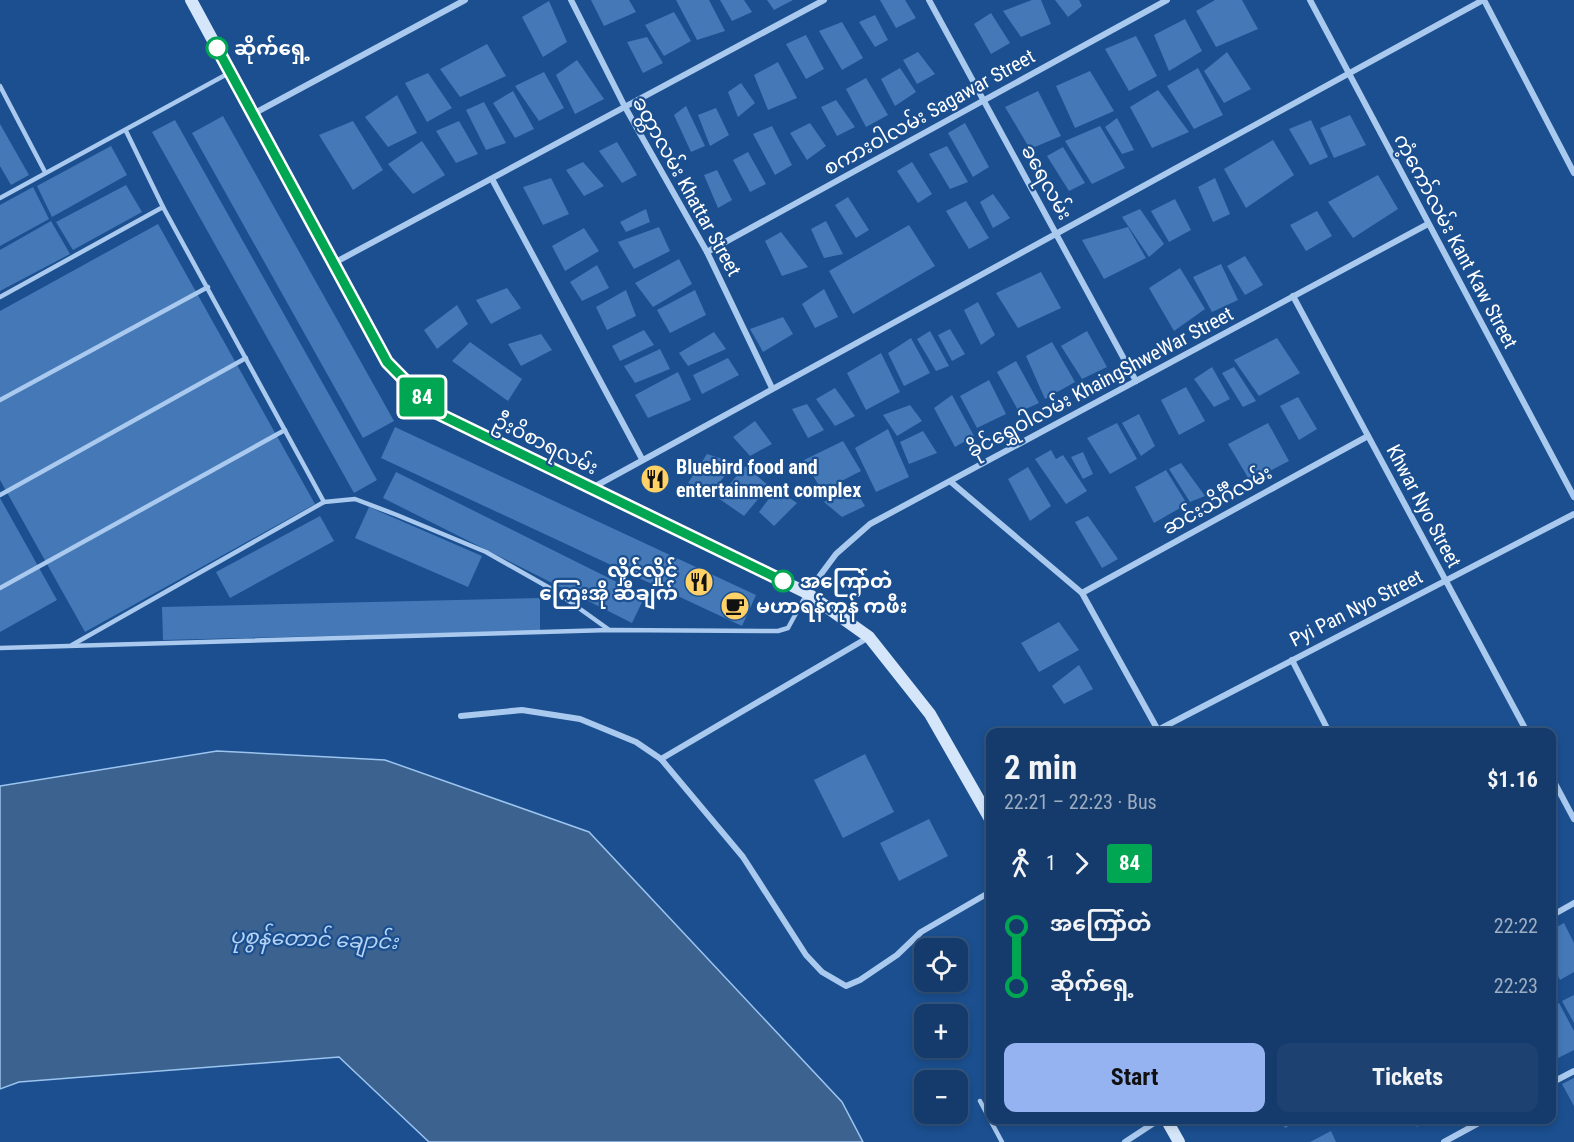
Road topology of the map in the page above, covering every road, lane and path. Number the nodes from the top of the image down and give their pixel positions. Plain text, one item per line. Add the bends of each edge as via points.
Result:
1 (191, 0) edge
2 (465, 0) edge
3 (570, 0) edge
4 (824, 0) edge
5 (929, 0) edge
6 (1167, 0) edge
7 (1310, 0) edge
8 (1483, 0) edge
9 (230, 73) junction
10 (1349, 73) junction
11 (0, 86) edge
12 (984, 100) junction
13 (625, 107) junction
14 (253, 114) junction
15 (126, 131) junction
16 (45, 172) junction
17 (1574, 174) edge
18 (492, 179) junction
19 (0, 198) edge
20 (163, 207) junction
21 (1428, 224) junction
22 (1056, 233) junction
23 (707, 252) junction
24 (334, 264) junction
25 (207, 287) junction
26 (1293, 296) junction
27 (0, 297) edge
28 (246, 358) junction
29 (1136, 381) junction
30 (772, 388) junction
31 (0, 400) edge
32 (285, 430) junction
33 (1368, 436) junction
34 (642, 459) junction
35 (951, 482) junction
36 (591, 488) junction
37 (0, 495) edge
38 (1574, 497) edge
39 (324, 502) junction
40 (1574, 514) edge
41 (1446, 580) junction
42 (0, 588) edge
43 (807, 593) junction
44 (1082, 593) junction
45 (609, 630) junction
46 (869, 637) junction
47 (70, 646) junction
48 (0, 648) edge
49 (1292, 660) junction
50 (460, 716) dead end
51 (1155, 728) edge
52 (1163, 728) edge
53 (1327, 728) edge
54 (1525, 728) edge
55 (661, 759) junction
56 (1556, 785) edge
57 (986, 810) edge
58 (1574, 819) edge
59 (986, 894) edge
60 (1574, 903) edge
61 (1556, 913) edge
62 (1574, 1071) edge
63 (1556, 1080) edge
64 (980, 1101) dead end
65 (986, 1112) edge
66 (992, 1124) edge
67 (1152, 1124) edge
68 (1169, 1124) edge
69 (1477, 1124) edge
70 (1002, 1142) edge
71 (1125, 1142) edge
72 (1179, 1142) edge
73 (1444, 1142) edge

1 - 9 main road, ဦးဝိစာရလမ်း
2 - 14 street
3 - 13 street, ခတ္တာလမ်း Khattar Street
4 - 13 street
5 - 12 street, ခရေလမ်း
6 - 12 street, စကားဝါလမ်း Sagawar Street
7 - 10 street, ကံ့ကော်လမ်း Kant Kaw Street
8 - 10 street
8 - 17 street
9 - 14 main road, ဦးဝိစာရလမ်း
9 - 15 lane
10 - 21 street, ကံ့ကော်လမ်း Kant Kaw Street
10 - 22 street
11 - 16 lane
12 - 22 street, ခရေလမ်း
12 - 23 street, စကားဝါလမ်း Sagawar Street
13 - 18 street
13 - 23 street, ခတ္တာလမ်း Khattar Street
14 - 24 main road, ဦးဝိစာရလမ်း
15 - 16 lane
15 - 20 lane
16 - 19 lane
18 - 24 street
18 - 34 street
20 - 25 lane
20 - 27 lane
21 - 26 street, ခိုင်ရွှေဝါလမ်း KhaingShweWar Street
21 - 38 street, ကံ့ကော်လမ်း Kant Kaw Street
22 - 29 street, ခရေလမ်း
22 - 30 street
23 - 30 street, ခတ္တာလမ်း Khattar Street
24 - 36 main road, ဦးဝိစာရလမ်း via 387,362 437,413
25 - 28 lane
25 - 31 lane
26 - 29 street, ခိုင်ရွှေဝါလမ်း KhaingShweWar Street
26 - 33 street, Khwar Nyo Street
28 - 32 lane
28 - 37 lane
29 - 35 street, ခိုင်ရွှေဝါလမ်း KhaingShweWar Street
30 - 34 street
32 - 39 lane
32 - 42 lane
33 - 41 street, Khwar Nyo Street
33 - 44 street, ဆင်းသိင်္ဂီလမ်း
34 - 36 street
35 - 43 street, ခိုင်ရွှေဝါလမ်း KhaingShweWar Street via 870,524 837,554
35 - 44 street
36 - 43 main road, ဦးဝိစာရလမ်း
39 - 45 lane via 355,499 486,552 555,591
39 - 47 lane
40 - 41 street, Pyi Pan Nyo Street
41 - 49 street, Pyi Pan Nyo Street
41 - 54 street, Khwar Nyo Street
43 - 45 lane via 788,628 778,631
43 - 46 main road, ဦးဝိစာရလမ်း
44 - 51 street
45 - 47 lane
46 - 55 street
46 - 57 main road, ဦးဝိစာရလမ်း via 930,714
47 - 48 lane
49 - 52 street, Pyi Pan Nyo Street
49 - 53 street
50 - 55 street via 522,710 580,719 636,742
55 - 59 street via 743,857 806,955 822,972 846,986 897,955 921,932
56 - 58 street
60 - 61 street
62 - 63 street
64 - 65 lane
66 - 70 lane
67 - 71 street
68 - 72 main road
69 - 73 street

